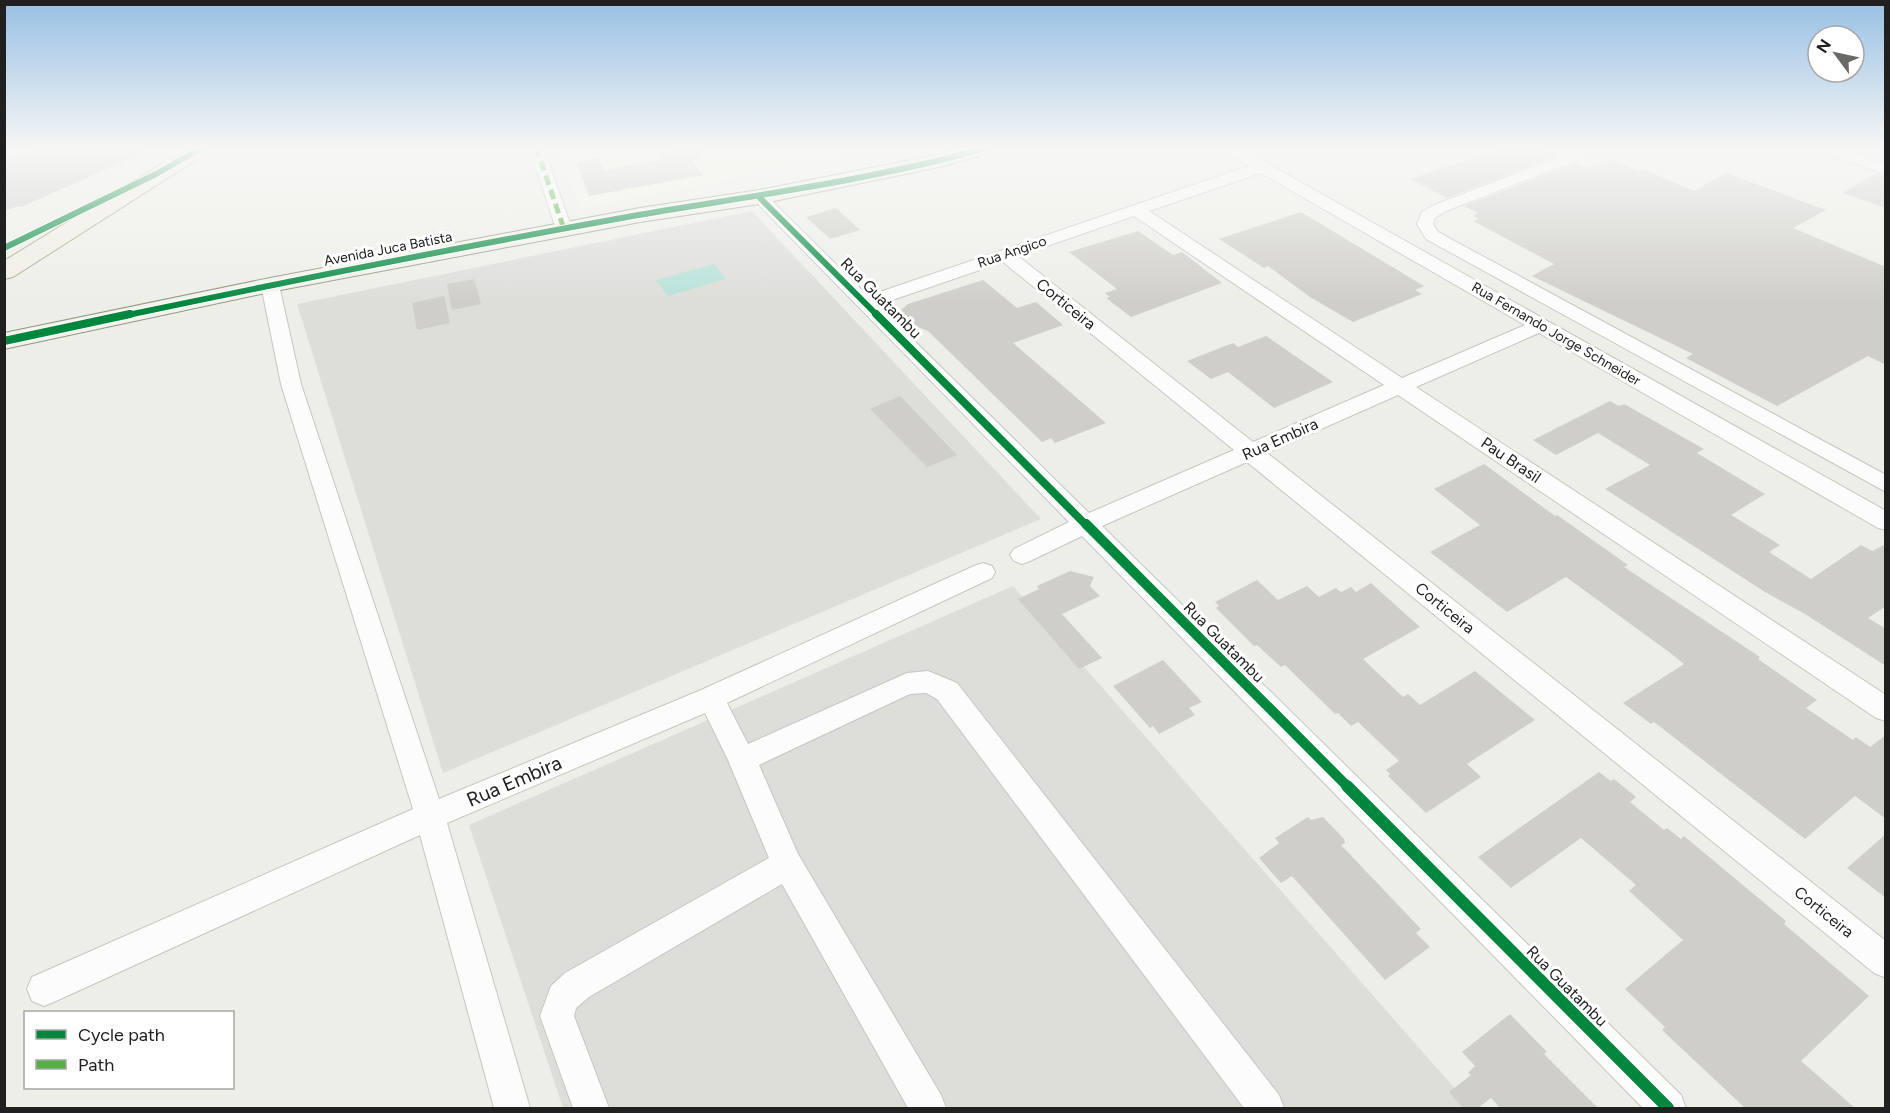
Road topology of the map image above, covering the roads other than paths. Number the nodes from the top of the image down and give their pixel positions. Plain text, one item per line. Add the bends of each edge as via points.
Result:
1 (105, 199) edge
2 (117, 199) edge
3 (554, 199) edge
4 (750, 199) edge
5 (761, 199) edge
6 (1168, 199) edge
7 (1318, 199) edge
8 (1463, 199) edge
9 (1136, 210) junction
10 (644, 223) junction
11 (564, 229) junction
12 (4, 248) edge
13 (1005, 255) junction
14 (4, 272) edge
15 (272, 295) junction
16 (864, 303) junction
17 (1540, 325) junction
18 (4, 341) edge
19 (4, 359) edge
20 (1400, 386) junction
21 (1251, 452) junction
22 (1886, 485) edge
23 (1886, 522) edge
24 (1085, 524) junction
25 (1022, 555) dead end
26 (983, 572) dead end
27 (711, 698) junction
28 (1886, 710) edge
29 (742, 760) junction
30 (430, 816) junction
31 (787, 864) junction
32 (1886, 962) edge
33 (44, 989) dead end
34 (512, 1108) edge
35 (591, 1108) edge
36 (928, 1108) edge
37 (1266, 1108) edge
38 (1668, 1108) edge

1 - 12 main road
2 - 14 main road
3 - 11 street
4 - 10 main road, Avenida Juca Batista
5 - 16 street, Rua Guatambu
6 - 9 street, Rua Angico
7 - 17 street, Rua Fernando Jorge Schneider
8 - 22 street via 1428,215 1425,224 1432,235
9 - 13 street, Rua Angico
9 - 20 street, Pau Brasil
10 - 11 main road, Avenida Juca Batista
10 - 15 main road, Avenida Juca Batista
11 - 15 main road, Avenida Juca Batista
13 - 16 street, Rua Angico
13 - 21 street, Corticeira
15 - 18 main road, Avenida Juca Batista
15 - 19 main road, Avenida Juca Batista
15 - 30 street via 291,384
16 - 24 street, Rua Guatambu
17 - 20 street, Rua Embira
17 - 23 street, Rua Fernando Jorge Schneider
20 - 21 street, Rua Embira
20 - 28 street, Pau Brasil
21 - 24 street, Rua Embira
21 - 32 street, Corticeira
24 - 25 street, Rua Embira
24 - 38 street, Rua Guatambu
26 - 27 street, Rua Embira
27 - 29 street
27 - 30 street, Rua Embira
29 - 31 street
29 - 37 street via 907,684 928,682 947,691
30 - 33 street, Rua Embira
30 - 34 street
31 - 35 street via 577,985 563,998 557,1016
31 - 36 street

